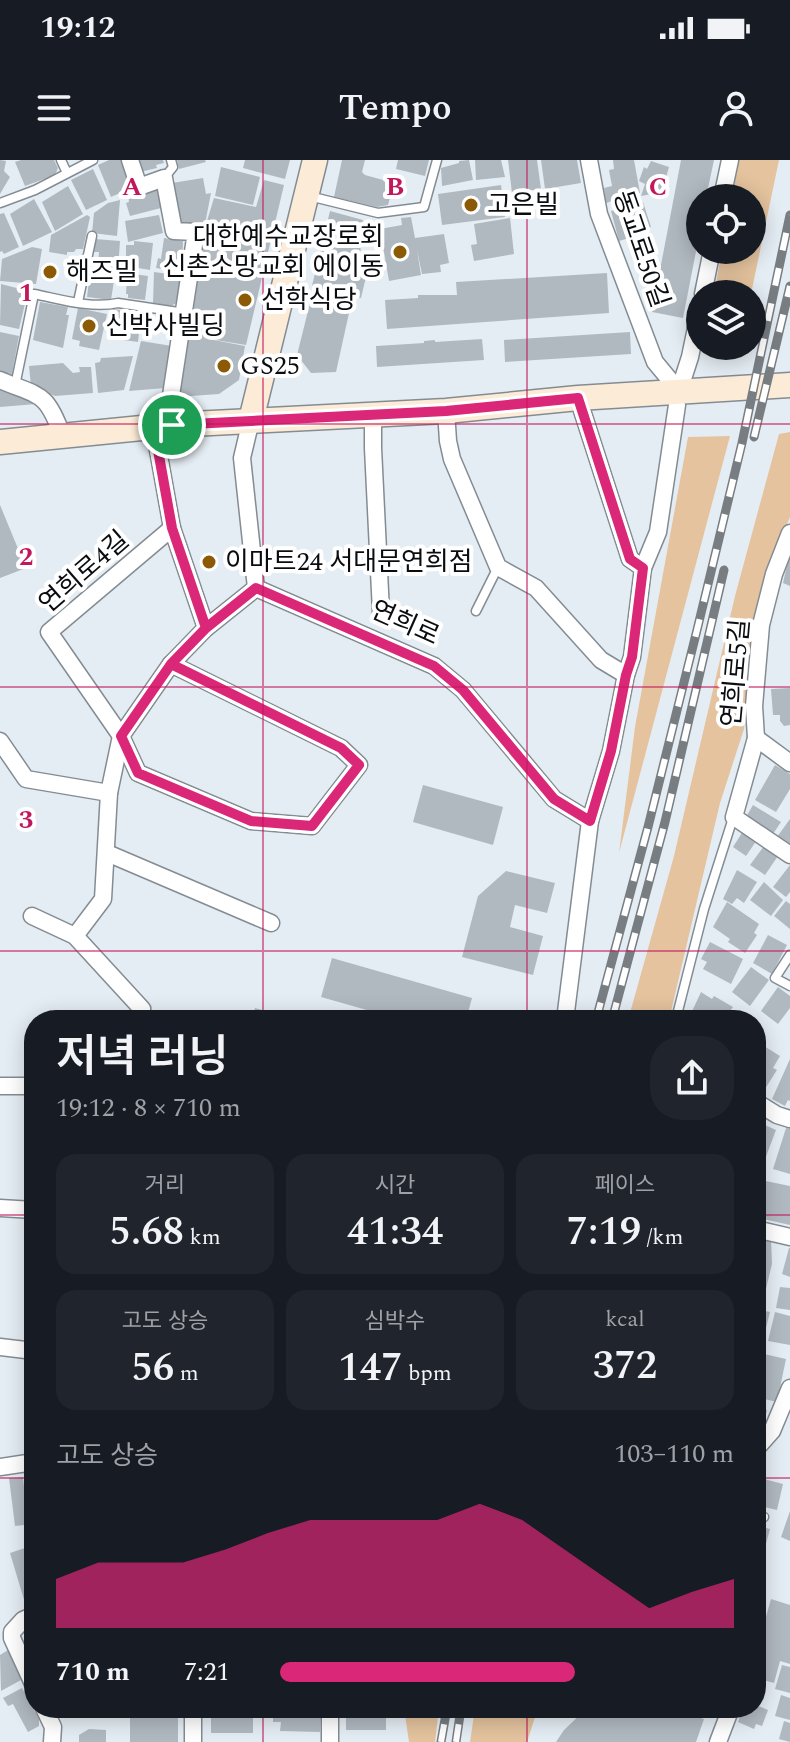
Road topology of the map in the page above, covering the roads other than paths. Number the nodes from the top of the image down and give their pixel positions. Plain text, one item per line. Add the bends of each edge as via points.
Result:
1 (61, 160) edge
2 (93, 160) edge
3 (130, 160) edge
4 (171, 160) edge
5 (315, 160) edge
6 (437, 160) edge
7 (589, 160) edge
8 (730, 160) edge
9 (67, 173) junction
10 (164, 178) junction
11 (725, 184) edge
12 (306, 196) junction
13 (0, 203) edge
14 (92, 236) dead end
15 (78, 302) junction
16 (185, 313) junction
17 (689, 360) edge
18 (8, 384) edge
19 (790, 385) edge
20 (578, 398) junction
21 (678, 398) junction
22 (446, 411) junction
23 (373, 415) junction
24 (251, 420) junction
25 (163, 426) junction
26 (62, 435) junction
27 (0, 442) edge
28 (172, 528) junction
29 (790, 533) edge
30 (498, 567) junction
31 (643, 568) junction
32 (256, 588) junction
33 (476, 611) dead end
34 (381, 612) dead end
35 (206, 628) junction
36 (171, 664) junction
37 (626, 675) junction
38 (121, 736) junction
39 (756, 738) junction
40 (0, 741) edge
41 (790, 763) edge
42 (109, 793) junction
43 (734, 817) junction
44 (590, 821) junction
45 (107, 853) junction
46 (790, 855) edge
47 (32, 916) dead end
48 (271, 923) dead end
49 (75, 936) junction
50 (790, 955) edge
51 (790, 986) edge
52 (141, 1010) edge
53 (566, 1010) edge
54 (678, 1010) edge
55 (0, 1086) edge
56 (24, 1086) edge
57 (766, 1108) edge
58 (790, 1119) edge
59 (0, 1208) edge
60 (24, 1209) edge
61 (766, 1231) edge
62 (790, 1237) edge
63 (0, 1347) edge
64 (24, 1350) edge
65 (790, 1388) edge
66 (766, 1438) edge
67 (24, 1463) edge
68 (0, 1467) edge
69 (24, 1620) edge
70 (24, 1664) edge
71 (49, 1718) edge
72 (193, 1718) edge
73 (330, 1718) edge
74 (727, 1718) edge
75 (52, 1742) edge
76 (193, 1742) edge
77 (330, 1742) edge
78 (718, 1742) edge

1 - 9 lane
2 - 9 lane
3 - 10 street via 139,187
4 - 10 lane via 173,167
5 - 12 main road
6 - 12 lane via 424,207 378,213
7 - 21 street, 동교로50길 via 599,214 655,362
8 - 11 street
9 - 13 lane
10 - 16 street via 174,231 196,232
12 - 24 main road
14 - 15 lane
15 - 16 lane
15 - 18 lane via 34,294
16 - 25 street
17 - 21 street
18 - 26 street via 52,407
19 - 21 main road
20 - 21 main road
20 - 22 main road
20 - 31 street via 630,559
21 - 31 street via 658,532
22 - 23 main road
22 - 30 street via 452,459
23 - 24 main road
23 - 34 street, 연희로
24 - 25 main road
24 - 32 street via 242,458
25 - 26 main road
25 - 28 street
26 - 27 main road
28 - 35 street
28 - 38 street, 연희로4길 via 49,632
29 - 39 street, 연희로5길 via 761,625
30 - 33 lane, 연희로
30 - 37 street via 536,588 601,660
31 - 37 street
32 - 35 street
32 - 44 street, 연희로 via 434,666 471,699 554,799
35 - 36 street
36 - 38 street
36 - 38 street, 연희로4길 via 341,748 359,765 312,826 251,821 138,773
37 - 44 street
38 - 42 street
39 - 41 street
39 - 43 street, 연희로5길
40 - 42 street via 26,779
42 - 45 street
43 - 46 street
43 - 54 lane
44 - 53 street
45 - 48 street
45 - 49 street via 103,899
47 - 49 street
49 - 52 street
50 - 51 lane via 775,978
55 - 56 street
57 - 58 street
59 - 60 street
61 - 62 street
63 - 64 street
65 - 66 street
67 - 68 street
69 - 70 street via 12,1632
71 - 75 street
72 - 76 street
73 - 77 street
74 - 78 street

